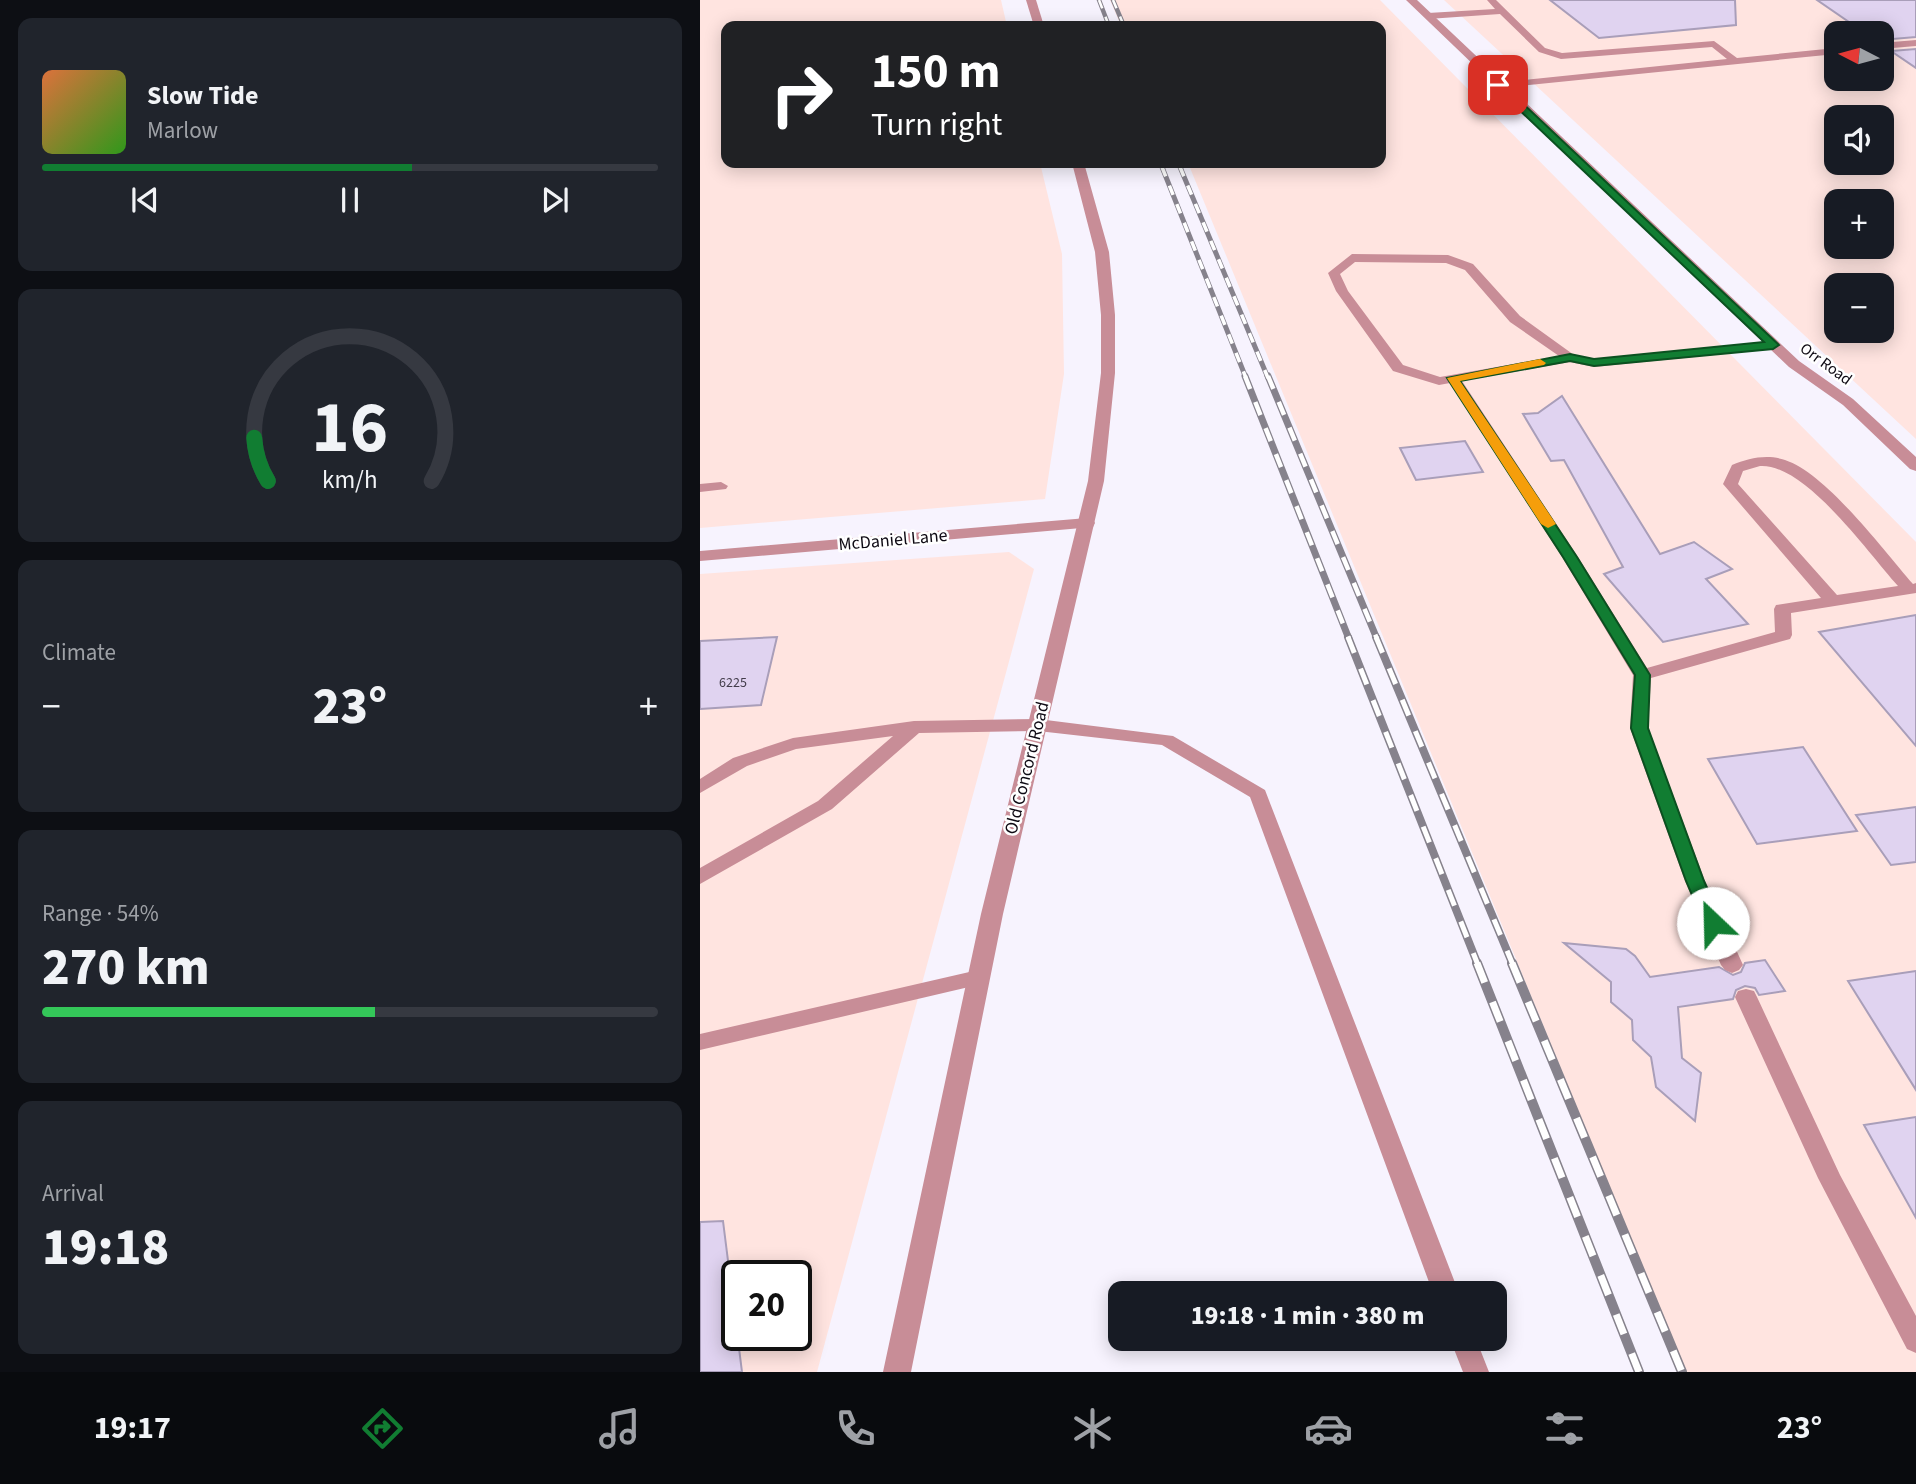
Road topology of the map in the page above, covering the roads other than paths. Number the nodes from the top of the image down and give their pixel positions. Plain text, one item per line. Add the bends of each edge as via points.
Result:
1 (1031, 0) edge
2 (1411, 0) edge
3 (1491, 0) edge
4 (1502, 11) junction
5 (1428, 16) junction
6 (1037, 21) edge
7 (1916, 43) edge
8 (1894, 45) edge
9 (1824, 52) edge
10 (1561, 56) junction
11 (1735, 61) junction
12 (1584, 76) junction
13 (1498, 85) junction
14 (1079, 168) edge
15 (1773, 345) junction
16 (1570, 358) junction
17 (1453, 378) junction
18 (1916, 466) edge
19 (721, 486) dead end
20 (700, 488) edge
21 (1087, 523) junction
22 (700, 556) edge
23 (1912, 589) edge
24 (1833, 601) junction
25 (1643, 675) junction
26 (1038, 725) junction
27 (914, 727) junction
28 (700, 787) edge
29 (700, 877) edge
30 (1732, 965) dead end
31 (978, 978) junction
32 (1746, 997) dead end
33 (700, 1042) edge
34 (1441, 1281) edge
35 (1916, 1341) edge
36 (1468, 1351) edge
37 (897, 1372) edge
38 (1476, 1372) edge

1 - 6 street
2 - 5 street, Orr Road
3 - 4 lane
4 - 5 lane
4 - 10 lane via 1542,50
5 - 13 street, Orr Road
7 - 8 lane
9 - 11 lane
10 - 11 lane via 1714,44
10 - 12 lane
11 - 12 lane
12 - 13 lane
13 - 15 street, Orr Road
14 - 21 street, Old Concord Road via 1102,252 1108,315 1108,373
15 - 16 lane via 1594,363
15 - 18 street, Orr Road via 1849,402
16 - 17 lane
16 - 17 lane via 1515,319 1469,267 1448,259 1352,258 1334,273 1398,368 1438,381
17 - 25 lane
19 - 20 lane
21 - 22 street, McDaniel Lane
21 - 26 street, Old Concord Road
23 - 24 lane
23 - 24 lane via 1809,480 1782,464 1756,461 1737,468 1730,484
24 - 25 lane via 1782,609 1784,635
25 - 30 lane via 1639,728 1695,881
26 - 27 lane
26 - 31 street, Old Concord Road
26 - 34 lane via 1167,740 1258,794
27 - 28 lane via 793,744 740,762
27 - 29 lane via 825,805
31 - 33 lane
31 - 37 street, Old Concord Road
32 - 35 lane via 1830,1178
36 - 38 lane

